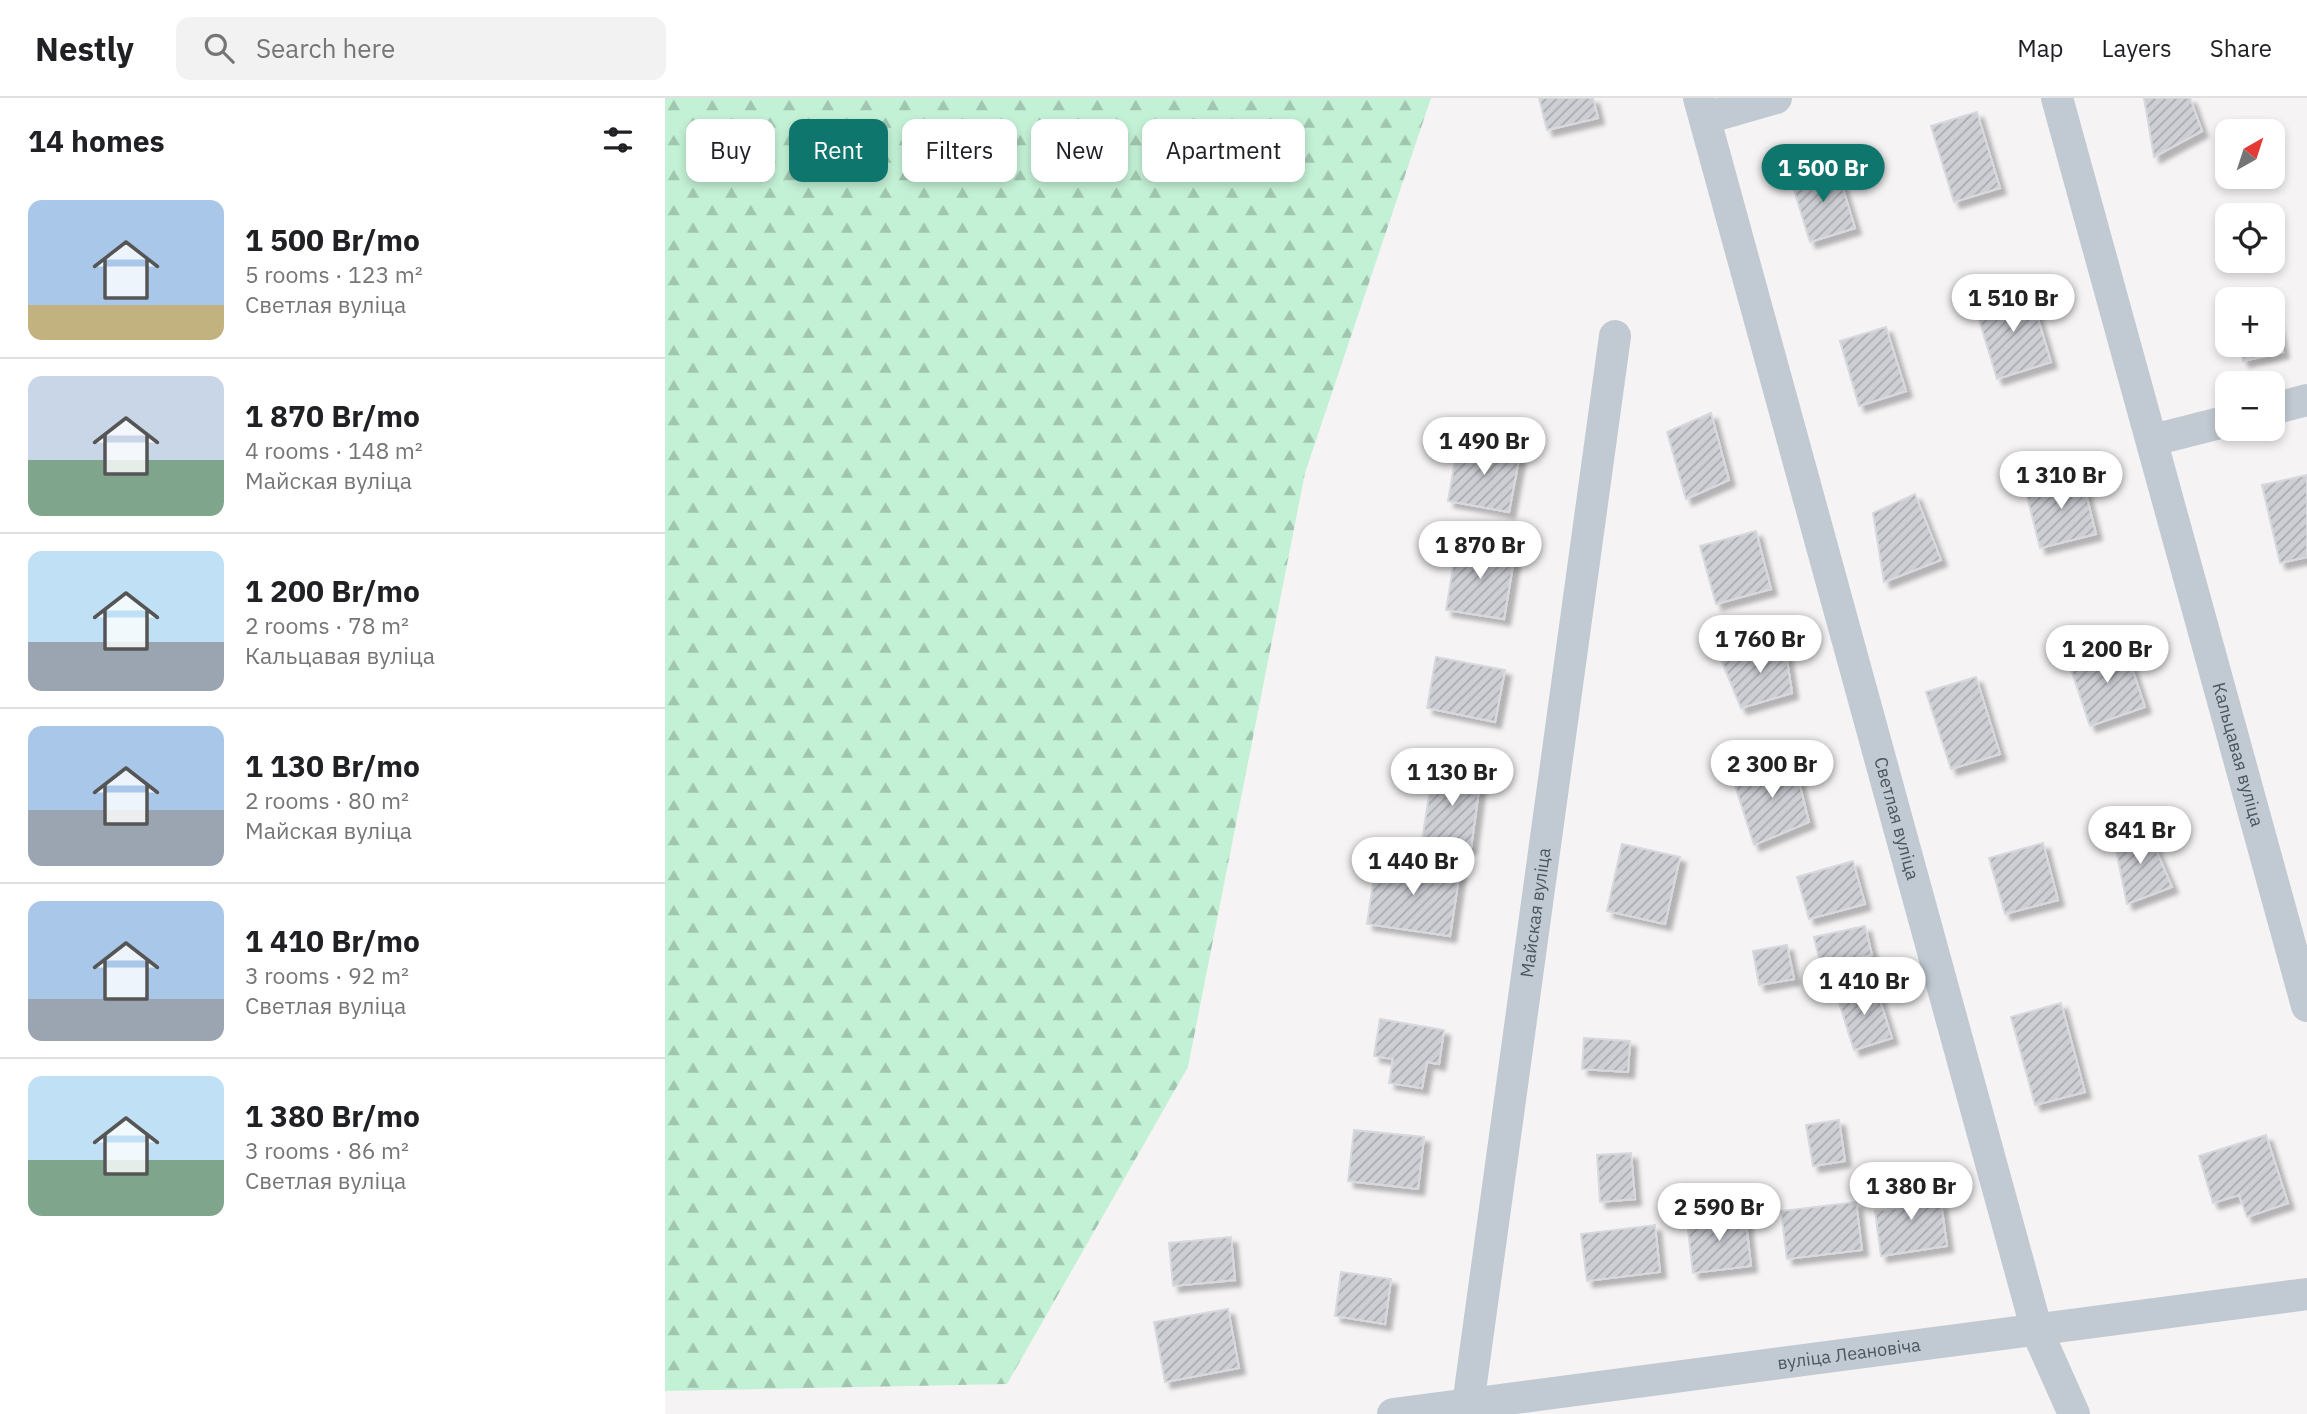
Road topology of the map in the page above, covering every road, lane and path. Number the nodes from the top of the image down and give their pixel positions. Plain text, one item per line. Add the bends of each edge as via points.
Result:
1 (1776, 98) edge
2 (2057, 98) edge
3 (1702, 108) edge
4 (1615, 336) dead end
5 (2307, 400) edge
6 (2285, 406) edge
7 (2215, 424) edge
8 (2153, 440) junction
9 (2307, 1006) edge
10 (2307, 1294) edge
11 (2037, 1331) junction
12 (1468, 1405) junction
13 (1413, 1413) edge
14 (2074, 1414) edge

1 - 3 street
2 - 8 street, Кальцавая вуліца
3 - 11 street, Светлая вуліца
4 - 12 street, Майская вуліца
5 - 6 street
7 - 8 street
8 - 9 street, Кальцавая вуліца
10 - 11 street, вуліца Леановіча
11 - 12 street, вуліца Леановіча
11 - 14 street, Светлая вуліца
12 - 13 street, вуліца Леановіча

